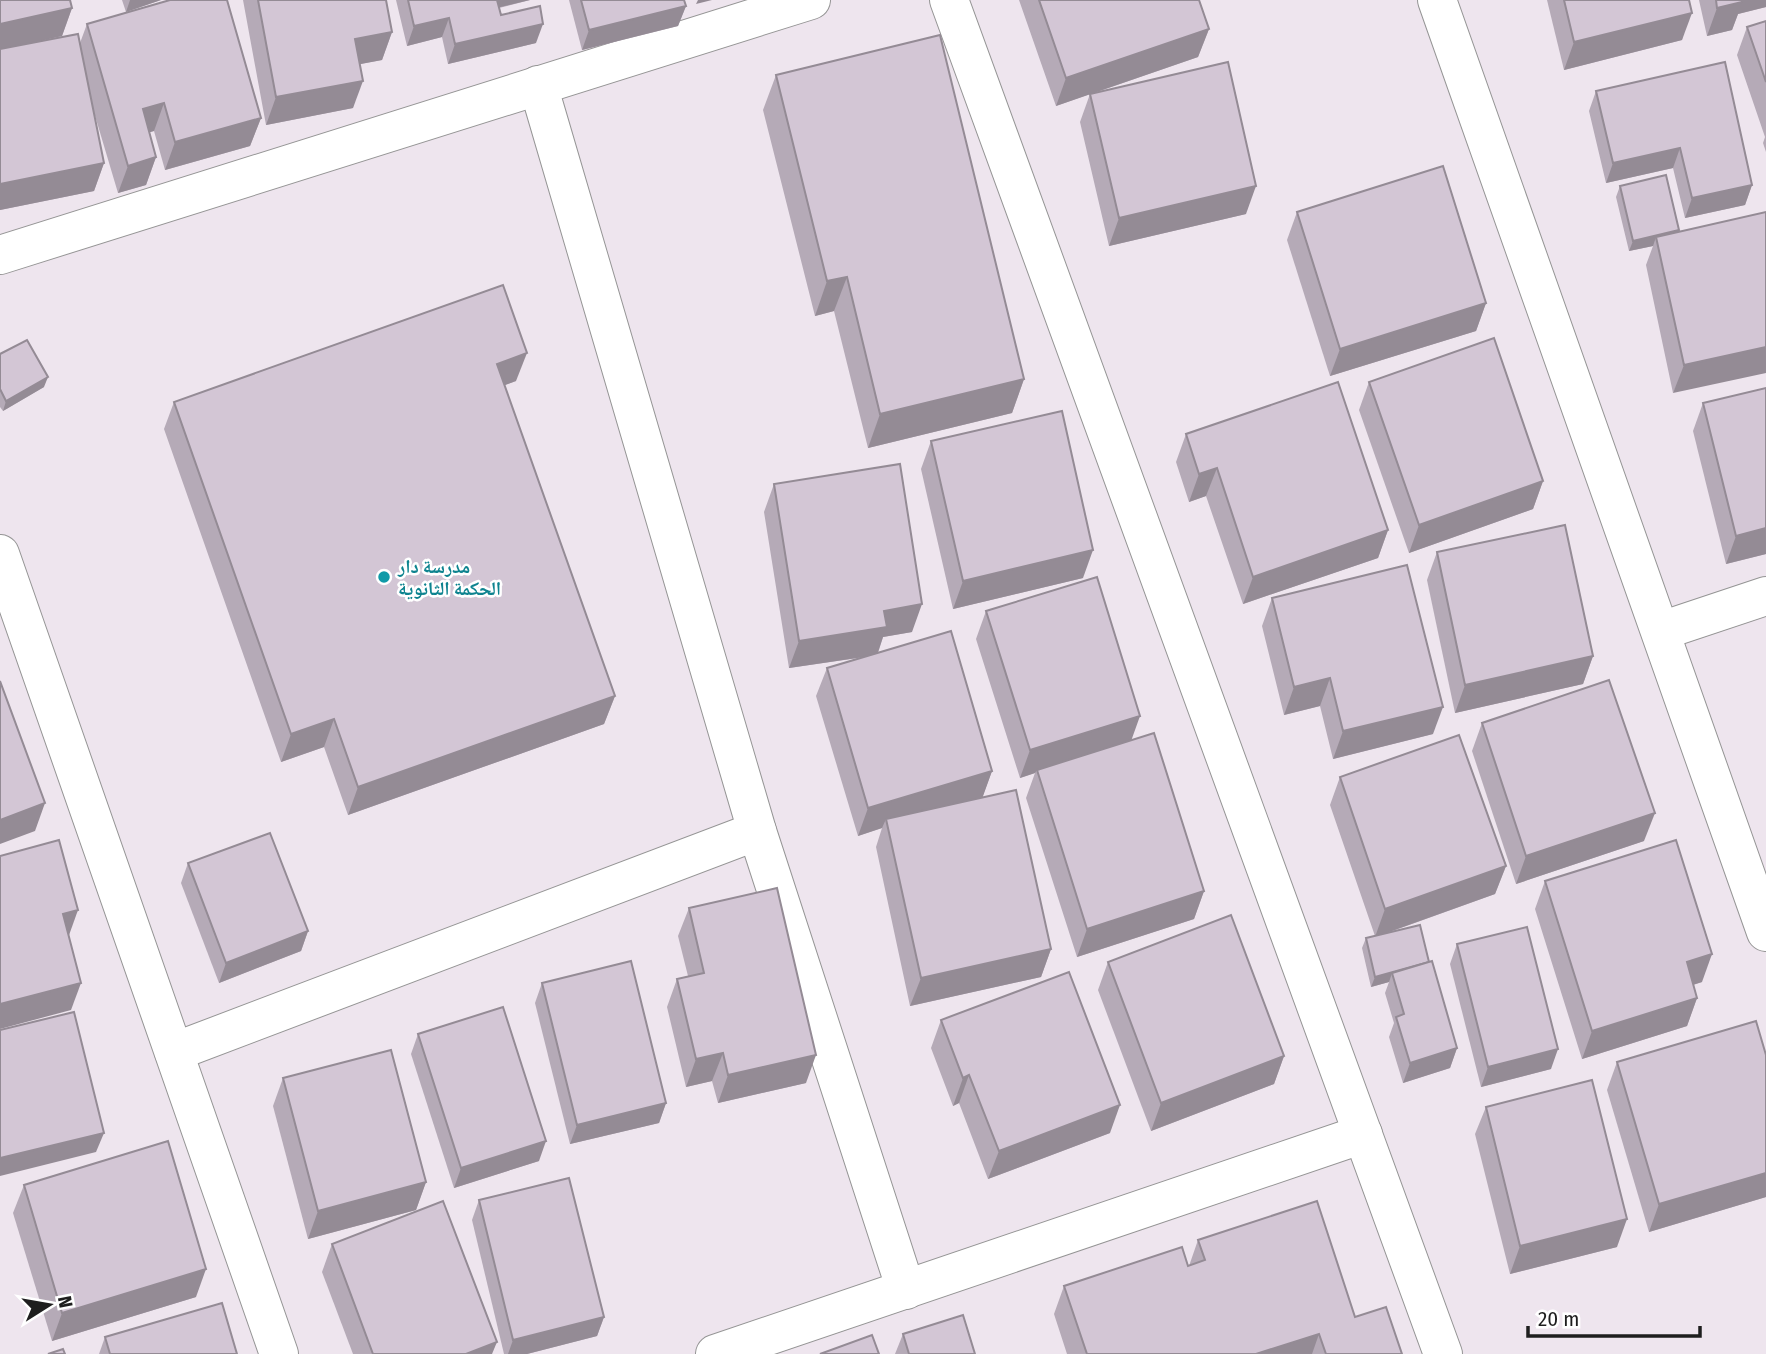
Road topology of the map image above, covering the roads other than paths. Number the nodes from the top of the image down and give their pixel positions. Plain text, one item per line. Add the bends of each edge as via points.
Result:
1 (811, 0) edge
2 (950, 0) edge
3 (1437, 0) edge
4 (538, 85) junction
5 (0, 255) edge
6 (0, 554) edge
7 (1766, 596) edge
8 (1661, 631) junction
9 (757, 831) junction
10 (1766, 932) edge
11 (174, 1052) junction
12 (1363, 1135) junction
13 (906, 1290) junction
14 (279, 1354) edge
15 (715, 1354) edge
16 (1443, 1354) edge

1 - 4 street
2 - 12 street
3 - 8 street
4 - 5 street
4 - 9 street
6 - 11 street
7 - 8 street
8 - 10 street
9 - 11 street
9 - 13 street
11 - 14 street
12 - 13 street
12 - 16 street
13 - 15 street

